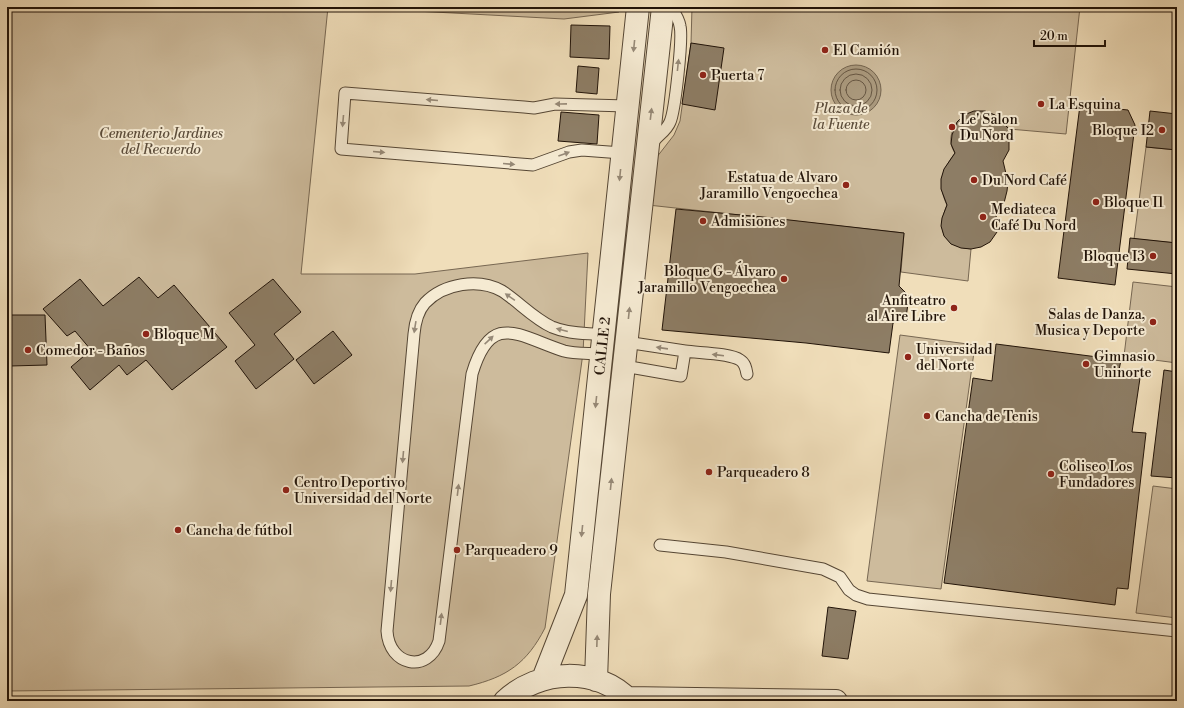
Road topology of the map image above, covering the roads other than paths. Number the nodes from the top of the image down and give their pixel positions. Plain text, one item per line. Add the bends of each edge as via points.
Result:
1 (638, 7) edge
2 (663, 7) edge
3 (671, 7) edge
4 (627, 106) junction
5 (647, 150) junction
6 (622, 154) junction
7 (626, 342) junction
8 (602, 345) junction
9 (684, 351) junction
10 (624, 366) junction
11 (747, 374) dead end
12 (660, 545) dead end
13 (1177, 632) edge
14 (543, 679) junction
15 (596, 680) junction
16 (629, 699) edge
17 (505, 701) edge
18 (836, 701) edge

1 -> 4 street, CALLE 2
5 -> 2 street, CALLE 2
5 -> 3 lane via 668,126 673,113 681,35 677,17
4 - 6 street, CALLE 2
4 -> 6 lane via 556,104 534,108 346,93 341,149 533,165 582,150
7 -> 5 street, CALLE 2
6 -> 8 street, CALLE 2
9 -> 7 lane
7 - 10 street, CALLE 2
8 -> 8 lane via 552,327 501,291 487,286 471,284 445,289 425,303 419,312 414,334 387,631 390,647 402,659 412,662 423,660 436,648 439,641 472,374 483,346 495,335 509,332 567,351
8 -> 14 street, CALLE 2 via 576,595
9 - 10 lane via 681,376
11 -> 9 lane via 740,360
15 -> 10 street, CALLE 2 via 599,594
12 - 13 lane via 726,552 823,569 840,577 856,595 868,599
14 - 15 street via 569,675
14 - 17 street via 521,689
15 - 16 street
16 - 18 street

